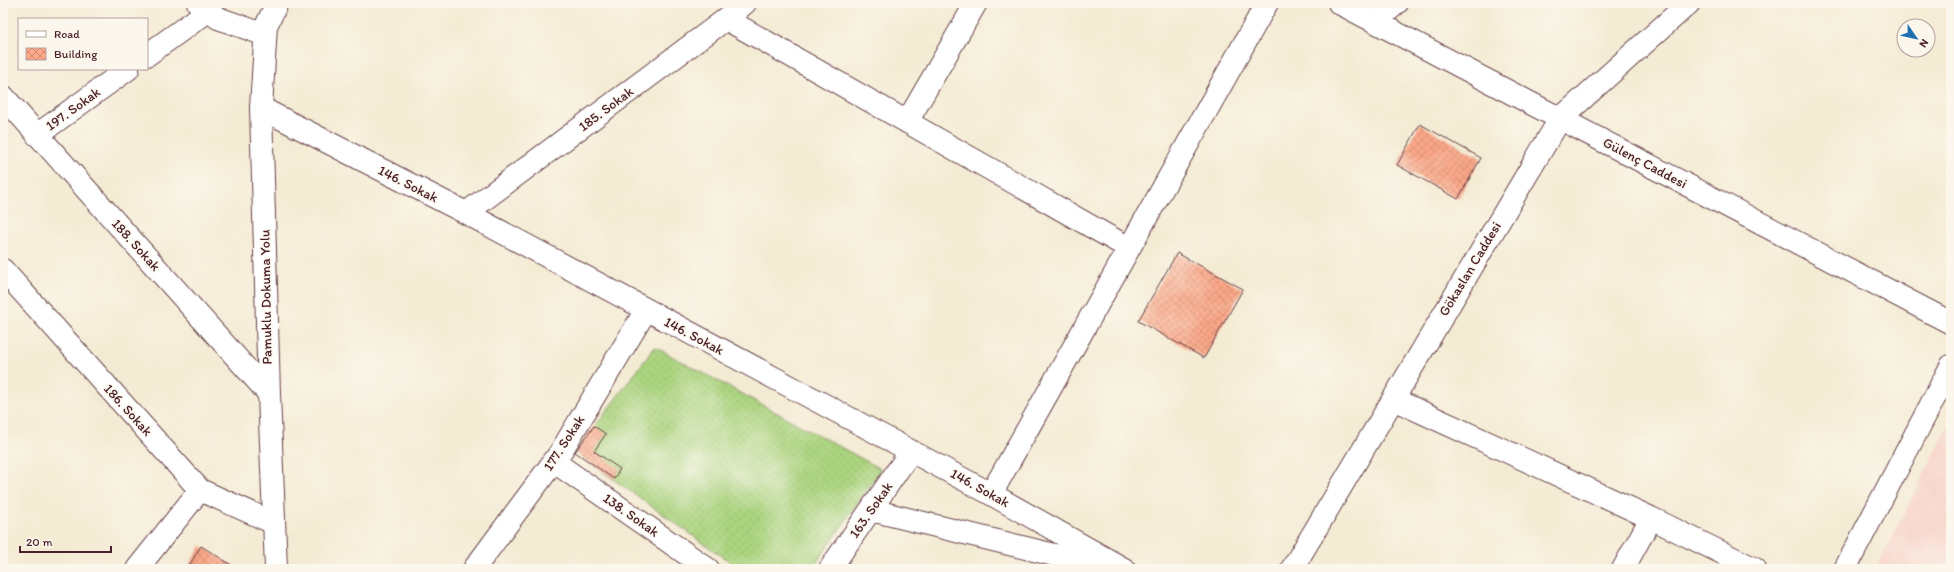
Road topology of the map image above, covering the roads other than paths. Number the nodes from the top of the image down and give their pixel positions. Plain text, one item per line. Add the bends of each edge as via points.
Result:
1 (277, 3) edge
2 (745, 3) edge
3 (976, 3) edge
4 (1267, 3) edge
5 (1339, 3) edge
6 (1396, 3) edge
7 (1689, 3) edge
8 (203, 7) edge
9 (726, 19) junction
10 (1375, 22) junction
11 (266, 31) junction
12 (148, 54) edge
13 (127, 70) edge
14 (3, 96) edge
15 (261, 108) junction
16 (1560, 119) junction
17 (907, 122) junction
18 (37, 135) junction
19 (466, 213) junction
20 (1129, 248) junction
21 (3, 270) edge
22 (646, 310) junction
23 (1951, 323) edge
24 (1951, 366) edge
25 (269, 394) junction
26 (1393, 399) junction
27 (911, 452) junction
28 (553, 461) junction
29 (200, 490) junction
30 (992, 494) junction
31 (871, 510) junction
32 (1651, 518) junction
33 (274, 523) junction
34 (137, 569) edge
35 (276, 569) edge
36 (474, 569) edge
37 (708, 569) edge
38 (830, 569) edge
39 (1110, 569) edge
40 (1124, 569) edge
41 (1292, 569) edge
42 (1623, 569) edge
43 (1755, 569) edge
44 (1845, 569) edge

1 - 11 street
2 - 9 street, 185. Sokak
3 - 17 street
4 - 20 street
5 - 10 street, Gülenç Caddesi
6 - 10 street
7 - 16 street, Gökaslan Caddesi
8 - 11 street via 218,18
8 - 12 street
9 - 17 street
9 - 19 street, 185. Sokak
10 - 16 street, Gülenç Caddesi
11 - 15 street, Pamuklu Dokuma Yolu
13 - 18 street, 197. Sokak
14 - 18 street, 188. Sokak
15 - 19 street, 146. Sokak
15 - 25 street, Pamuklu Dokuma Yolu
16 - 23 street, Gülenç Caddesi
16 - 26 street, Gökaslan Caddesi
17 - 20 street
18 - 25 street, 188. Sokak
19 - 22 street, 146. Sokak
20 - 30 street
21 - 29 street, 186. Sokak
22 - 27 street, 146. Sokak
22 - 28 street, 177. Sokak
24 - 44 street
25 - 33 street, Pamuklu Dokuma Yolu
26 - 32 street
26 - 41 street, Gökaslan Caddesi
27 - 30 street, 146. Sokak
27 - 31 street, 163. Sokak
28 - 36 street, 177. Sokak
28 - 37 street, 138. Sokak
29 - 33 street, 186. Sokak
29 - 34 street
30 - 40 street, 146. Sokak
31 - 38 street, 163. Sokak
31 - 39 street
32 - 42 street
32 - 43 street
33 - 35 street, Pamuklu Dokuma Yolu

